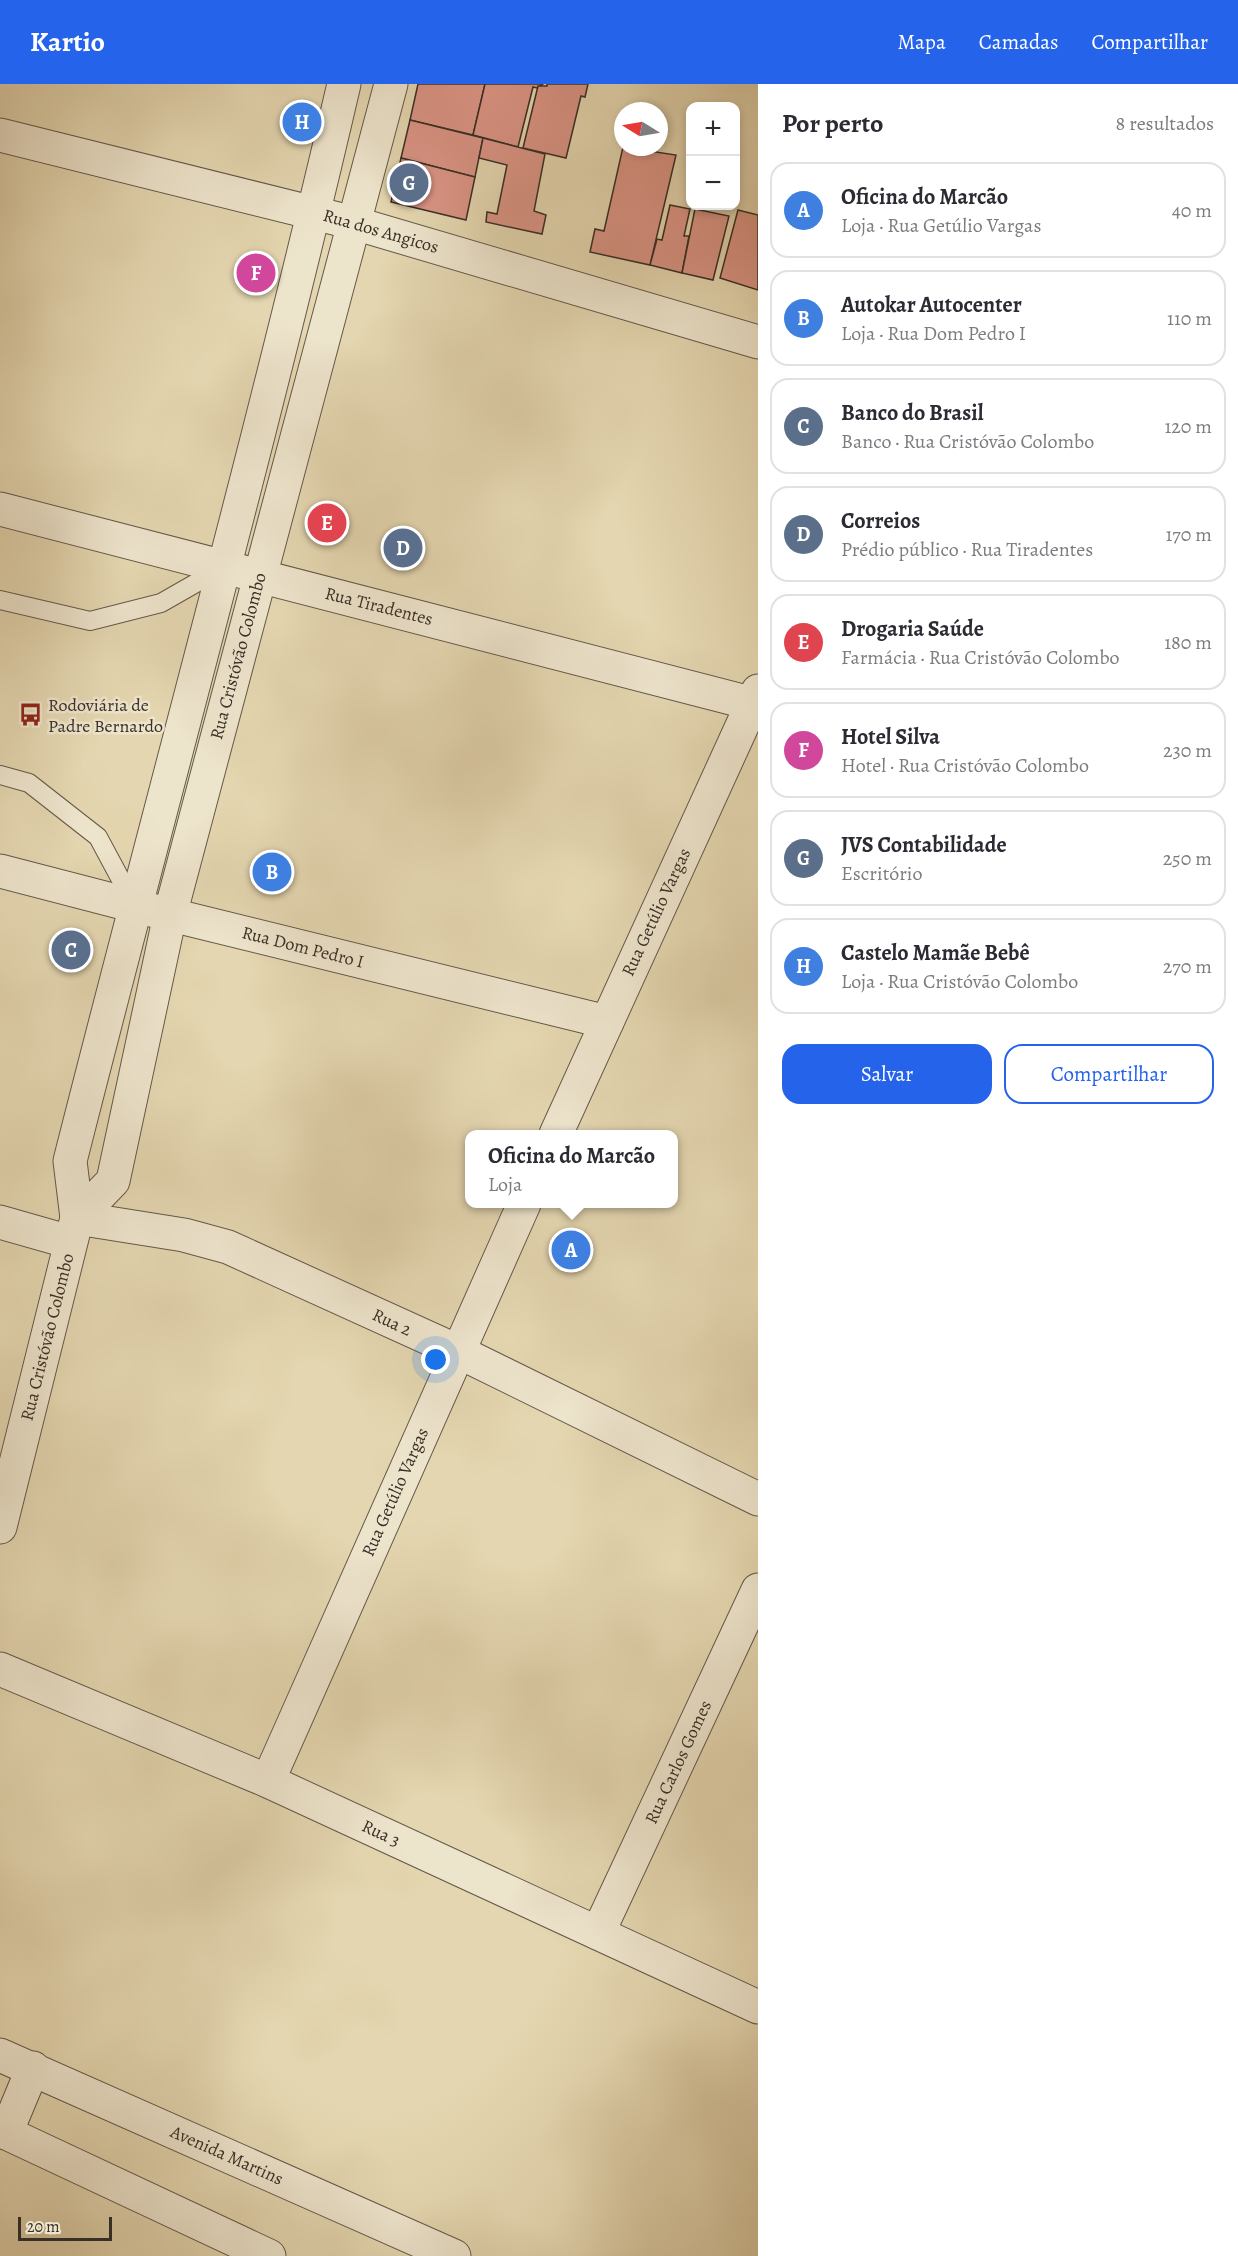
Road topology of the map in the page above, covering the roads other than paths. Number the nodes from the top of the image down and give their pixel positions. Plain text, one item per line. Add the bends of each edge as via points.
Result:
1 (344, 84) edge
2 (392, 84) edge
3 (0, 135) edge
4 (314, 212) junction
5 (354, 223) junction
6 (758, 342) edge
7 (0, 508) edge
8 (225, 567) junction
9 (259, 575) junction
10 (0, 600) edge
11 (756, 699) edge
12 (0, 775) edge
13 (0, 871) edge
14 (135, 906) junction
15 (170, 915) junction
16 (607, 1022) junction
17 (558, 1130) edge
18 (522, 1208) edge
19 (0, 1222) edge
20 (73, 1230) junction
21 (457, 1352) junction
22 (758, 1499) edge
23 (0, 1527) edge
24 (758, 1590) edge
25 (0, 1669) edge
26 (268, 1781) junction
27 (598, 1933) junction
28 (758, 2007) edge
29 (0, 2055) edge
30 (33, 2068) junction
31 (3, 2132) edge
32 (269, 2256) edge
33 (454, 2256) edge

1 - 4 street, Rua Cristóvão Colombo
2 - 5 street, Rua Cristóvão Colombo
3 - 4 street, Rua dos Angicos
4 - 5 street, Rua dos Angicos
4 - 8 street, Rua Cristóvão Colombo
5 - 6 street, Rua dos Angicos
5 - 9 street, Rua Cristóvão Colombo
7 - 8 street, Rua Tiradentes
8 - 9 street, Rua Tiradentes
8 - 10 lane via 161,603 90,621
8 - 14 street, Rua Cristóvão Colombo
9 - 11 street, Rua Tiradentes
9 - 15 street, Rua Cristóvão Colombo
11 - 16 street, Rua Getúlio Vargas
12 - 14 lane via 28,783 98,837
13 - 14 street, Rua Dom Pedro I
14 - 15 street, Rua Dom Pedro I
14 - 20 street, Rua Cristóvão Colombo via 70,1161
15 - 16 street, Rua Dom Pedro I
15 - 20 street, Rua Cristóvão Colombo via 113,1181
16 - 17 street, Rua Getúlio Vargas
18 - 21 street, Rua Getúlio Vargas
19 - 20 street, Rua 2
20 - 21 street, Rua 2 via 184,1235 228,1247
20 - 23 street, Rua Cristóvão Colombo
21 - 22 street, Rua 2
21 - 26 street, Rua Getúlio Vargas
24 - 27 street, Rua Carlos Gomes
25 - 26 street, Rua 3
26 - 27 street, Rua 3
27 - 28 street, Rua 3
29 - 30 street, Avenida Martins
30 - 31 street
30 - 33 street, Avenida Martins
31 - 32 street

